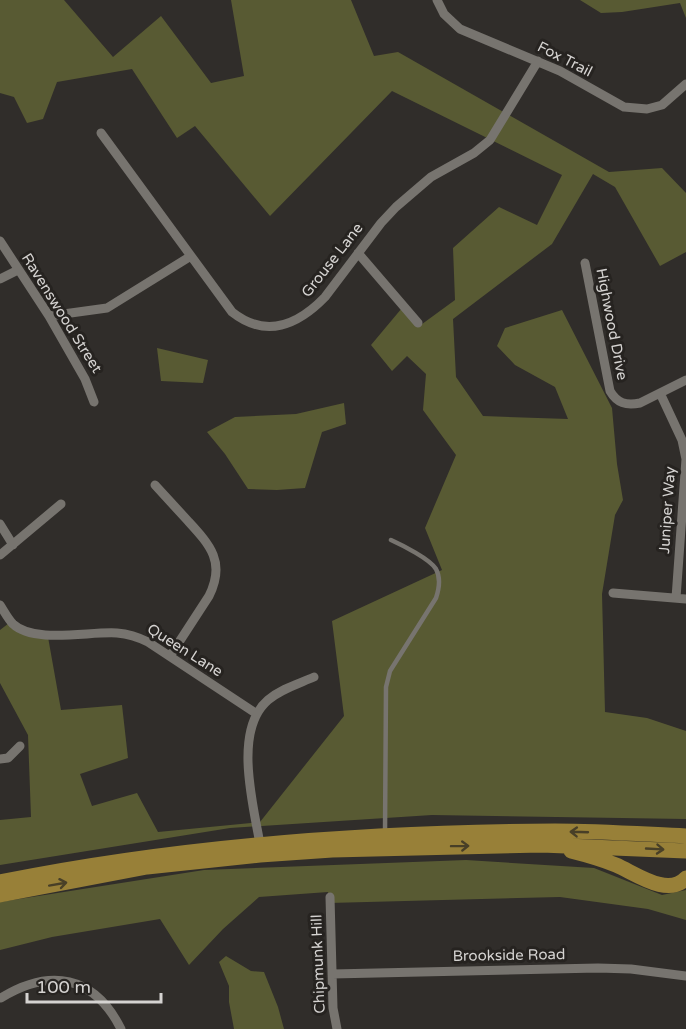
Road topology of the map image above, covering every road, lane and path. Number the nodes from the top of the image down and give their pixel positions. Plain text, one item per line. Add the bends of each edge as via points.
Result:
1 (437, 0) edge
2 (538, 61) junction
3 (686, 84) edge
4 (101, 133) dead end
5 (0, 241) edge
6 (358, 254) junction
7 (191, 256) junction
8 (585, 263) dead end
9 (18, 270) junction
10 (0, 279) edge
11 (50, 316) junction
12 (418, 323) dead end
13 (686, 380) edge
14 (660, 393) junction
15 (94, 402) dead end
16 (155, 485) dead end
17 (61, 504) dead end
18 (0, 524) edge
19 (391, 540) dead end
20 (13, 545) junction
21 (0, 555) edge
22 (613, 593) dead end
23 (681, 599) edge
24 (0, 605) edge
25 (170, 657) junction
26 (314, 677) dead end
27 (257, 714) junction
28 (20, 746) dead end
29 (0, 759) edge
30 (385, 836) junction
31 (686, 836) edge
32 (260, 844) junction
33 (542, 845) junction
34 (686, 850) edge
35 (686, 878) edge
36 (0, 882) edge
37 (0, 895) edge
38 (330, 897) dead end
39 (332, 974) junction
40 (686, 976) edge
41 (1, 998) edge
42 (121, 1029) edge
43 (337, 1029) edge

1 - 2 street, Fox Trail via 444,14 460,29
2 - 3 street, Fox Trail via 624,107 662,105
2 - 6 street, Grouse Lane via 490,140 431,177 396,207
4 - 7 street, Grouse Lane
5 - 9 street, Ravenswood Street
6 - 7 street, Grouse Lane via 314,308 286,325 270,327 246,322 232,312
6 - 12 street
7 - 11 street via 107,308
8 - 14 street, Highwood Drive via 610,391 617,400 632,405
9 - 10 street
9 - 11 street, Ravenswood Street
11 - 15 street, Ravenswood Street
13 - 14 street
14 - 23 street, Juniper Way via 682,440 686,459
16 - 25 street via 204,538 216,568 214,587
17 - 20 street
18 - 20 street
19 - 30 lane via 430,562 437,570 439,587 390,671 386,687
20 - 21 street
22 - 23 street
24 - 25 street, Queen Lane via 24,632 132,635
25 - 27 street, Queen Lane
26 - 27 street via 281,691
27 - 32 street via 247,750
28 - 29 street via 8,758
31 -> 30 highway via 556,831
30 - 32 highway
32 - 36 highway via 125,859
33 -> 34 highway
33 - 35 highway via 594,856 658,884 678,884
37 -> 33 highway via 147,867 260,855 387,847
38 - 39 street, Chipmunk Hill
39 - 40 street, Brookside Road via 597,968
39 - 43 street, Chipmunk Hill
41 - 42 street via 17,988 62,979 79,984 96,996 112,1012

